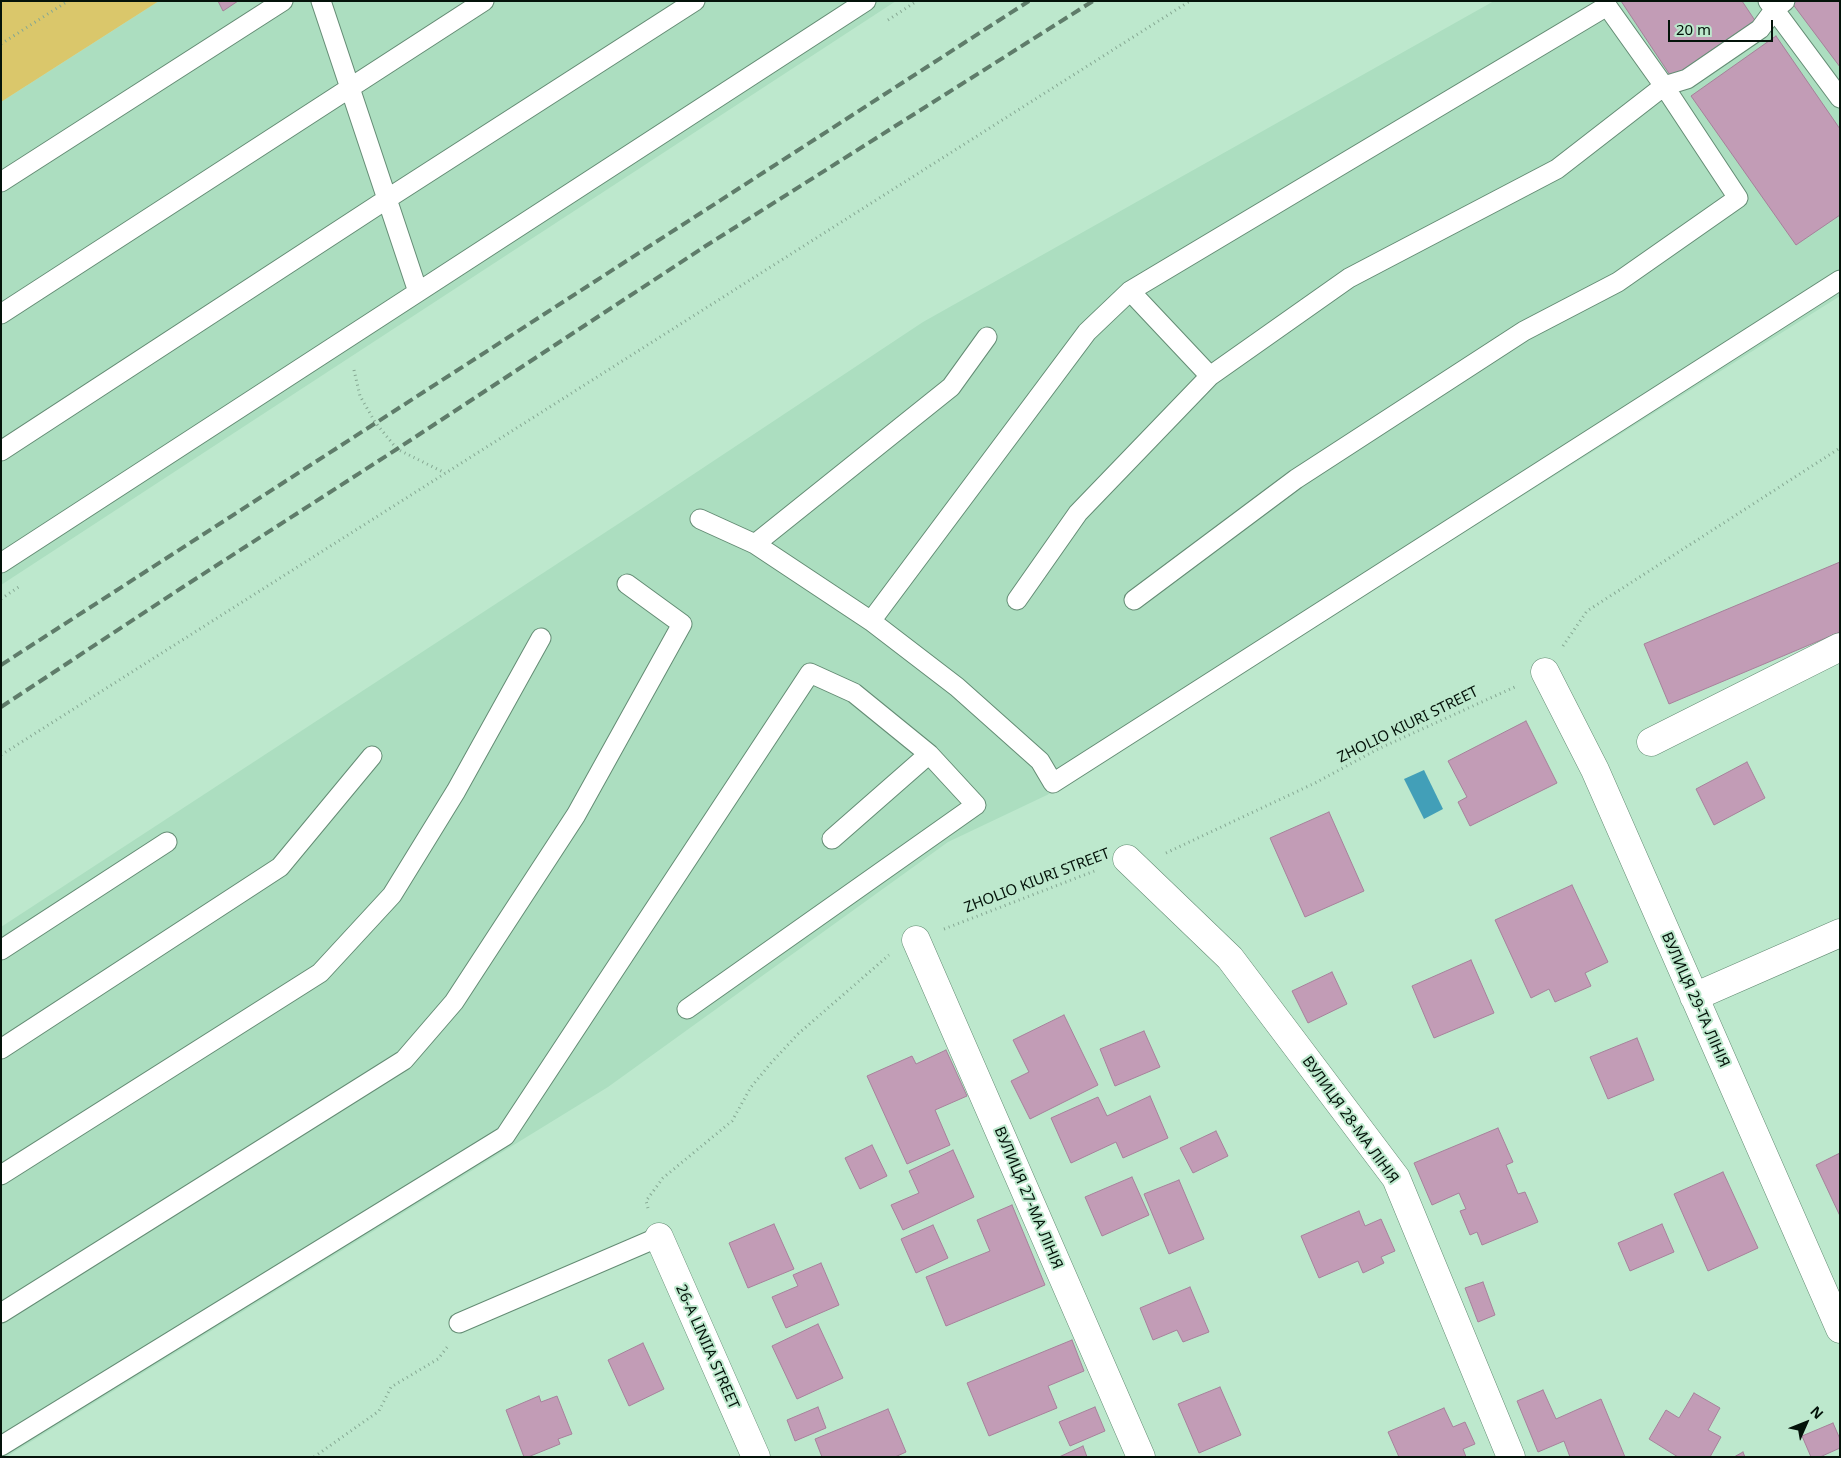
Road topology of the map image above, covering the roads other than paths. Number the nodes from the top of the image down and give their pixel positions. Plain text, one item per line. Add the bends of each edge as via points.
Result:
1 (283, 1) edge
2 (321, 1) edge
3 (484, 1) edge
4 (695, 1) edge
5 (866, 1) edge
6 (1776, 4) edge
7 (1664, 86) junction
8 (350, 88) junction
9 (1840, 98) edge
10 (1, 182) edge
11 (387, 199) junction
12 (1840, 280) edge
13 (1130, 291) junction
14 (418, 292) junction
15 (1, 314) edge
16 (987, 337) dead end
17 (1210, 376) junction
18 (1, 451) edge
19 (700, 519) dead end
20 (755, 544) junction
21 (1, 563) edge
22 (626, 584) dead end
23 (1017, 600) dead end
24 (1134, 600) dead end
25 (872, 621) junction
26 (541, 638) dead end
27 (1840, 647) edge
28 (1545, 672) road end
29 (1651, 742) dead end
30 (930, 754) junction
31 (372, 756) dead end
32 (832, 838) dead end
33 (167, 842) dead end
34 (1127, 859) road end
35 (1840, 933) edge
36 (916, 940) road end
37 (1, 950) edge
38 (1694, 996) junction
39 (687, 1009) dead end
40 (1, 1048) edge
41 (1, 1175) edge
42 (659, 1237) joint
43 (1, 1314) edge
44 (464, 1321) road end
45 (1840, 1329) edge
46 (1, 1446) edge
47 (756, 1457) edge
48 (1141, 1457) edge
49 (1511, 1457) edge

1 - 10 lane
2 - 8 lane
3 - 8 lane
4 - 11 lane
5 - 14 lane
6 - 7 lane via 1760,29 1687,79
6 - 9 lane
7 - 13 lane via 1607,6
7 - 17 lane via 1557,169 1349,278
7 - 24 lane via 1738,198 1618,282 1524,332 1296,479
8 - 11 lane
8 - 15 lane
11 - 14 lane
11 - 18 lane
12 - 25 lane via 1053,784 1040,762 964,693
13 - 17 lane
13 - 25 lane via 1087,332
14 - 21 lane
16 - 20 lane via 952,387
17 - 23 lane via 1078,513
19 - 20 lane
20 - 25 lane
22 - 43 lane via 682,624 576,815 454,1002 404,1060
26 - 41 lane via 456,791 392,895 320,973
27 - 29 street
28 - 38 street, ВУЛИЦЯ 29-ТА ЛІНІЯ via 1594,770
30 - 32 lane
30 - 39 lane via 976,805
30 - 46 lane via 854,693 810,673 505,1136
31 - 40 lane via 280,867
33 - 37 lane
34 - 49 street, ВУЛИЦЯ 28-МА ЛІНІЯ via 1230,958 1396,1178
35 - 38 street
36 - 48 street, ВУЛИЦЯ 27-МА ЛІНІЯ
38 - 45 street, ВУЛИЦЯ 29-ТА ЛІНІЯ
42 - 44 lane
42 - 47 street, 26-A LINIIA STREET

